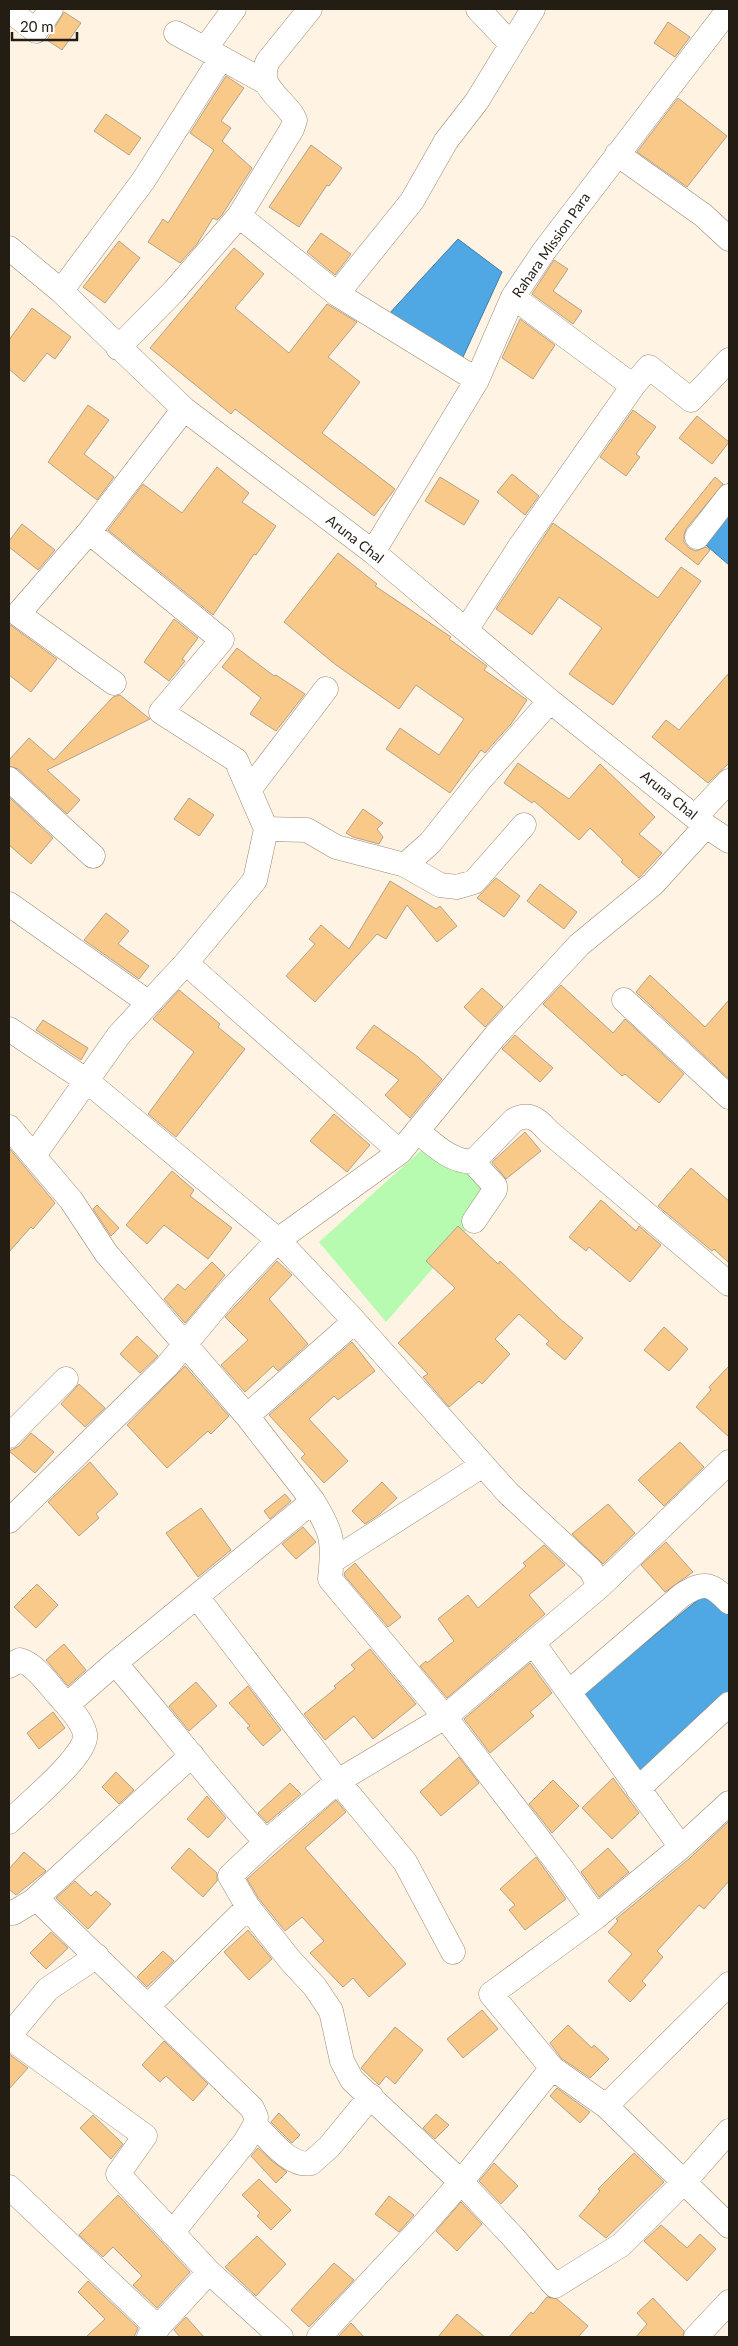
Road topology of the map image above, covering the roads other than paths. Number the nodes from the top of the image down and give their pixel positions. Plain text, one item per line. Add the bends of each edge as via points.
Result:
1 (51, 9) edge
2 (234, 9) edge
3 (310, 9) edge
4 (478, 9) edge
5 (533, 9) edge
6 (728, 9) edge
7 (9, 10) edge
8 (176, 33) dead end
9 (511, 44) junction
10 (213, 54) junction
11 (265, 82) junction
12 (617, 154) junction
13 (239, 216) junction
14 (729, 239) edge
15 (11, 256) edge
16 (61, 291) junction
17 (337, 294) junction
18 (513, 297) junction
19 (118, 348) junction
20 (729, 360) edge
21 (477, 380) junction
22 (633, 386) junction
23 (184, 409) junction
24 (729, 496) edge
25 (89, 532) junction
26 (697, 537) dead end
27 (373, 552) junction
28 (13, 610) edge
29 (466, 630) junction
30 (114, 682) dead end
31 (326, 689) dead end
32 (550, 701) junction
33 (9, 778) edge
34 (729, 781) edge
35 (249, 790) junction
36 (701, 821) junction
37 (524, 825) dead end
38 (266, 829) junction
39 (729, 841) edge
40 (93, 856) dead end
41 (405, 865) junction
42 (9, 904) edge
43 (186, 963) junction
44 (624, 1000) dead end
45 (149, 1003) junction
46 (9, 1029) edge
47 (88, 1081) junction
48 (729, 1097) edge
49 (9, 1127) edge
50 (417, 1131) junction
51 (400, 1152) junction
52 (34, 1155) junction
53 (473, 1162) junction
54 (474, 1221) dead end
55 (278, 1240) junction
56 (729, 1284) edge
57 (354, 1322) junction
58 (184, 1346) junction
59 (66, 1379) dead end
60 (247, 1416) junction
61 (9, 1436) edge
62 (729, 1462) edge
63 (483, 1465) junction
64 (313, 1501) junction
65 (9, 1521) edge
66 (332, 1561) junction
67 (599, 1587) junction
68 (197, 1597) junction
69 (729, 1602) edge
70 (533, 1643) junction
71 (115, 1663) junction
72 (9, 1666) edge
73 (569, 1692) junction
74 (729, 1704) edge
75 (67, 1705) junction
76 (445, 1717) junction
77 (192, 1755) junction
78 (338, 1780) junction
79 (638, 1789) junction
80 (729, 1803) edge
81 (9, 1822) edge
82 (266, 1842) junction
83 (681, 1847) junction
84 (34, 1902) junction
85 (248, 1907) junction
86 (9, 1912) edge
87 (596, 1917) junction
88 (453, 1952) dead end
89 (97, 1956) junction
90 (729, 1984) edge
91 (148, 2006) junction
92 (9, 2036) edge
93 (552, 2068) junction
94 (372, 2096) junction
95 (606, 2106) junction
96 (256, 2125) junction
97 (729, 2131) edge
98 (461, 2182) junction
99 (684, 2182) junction
100 (9, 2187) edge
101 (729, 2226) edge
102 (172, 2232) junction
103 (209, 2272) junction
104 (729, 2302) edge
105 (153, 2333) edge
106 (281, 2337) edge
107 (319, 2337) edge
108 (696, 2337) edge

1 - 7 street via 36,31
2 - 10 street
3 - 11 street via 268,61 264,71
4 - 9 street
5 - 9 street
6 - 12 street, Rahara Mission Para
8 - 10 street
9 - 17 street via 477,101 446,141 412,202
10 - 11 street
10 - 16 street via 143,181
11 - 13 street via 295,120
12 - 14 street via 703,215
12 - 18 street, Rahara Mission Para
13 - 17 street
13 - 19 street via 174,291
15 - 16 street, Aruna Chal
16 - 19 street, Aruna Chal
17 - 21 street
18 - 21 street, Rahara Mission Para
18 - 22 street
19 - 23 street, Aruna Chal
20 - 22 street via 691,400 649,367
21 - 27 street, Rahara Mission Para
22 - 29 street via 518,548
23 - 25 street
23 - 27 street, Aruna Chal
24 - 26 street
25 - 28 street
25 - 35 street via 222,640 161,712 236,760
27 - 29 street, Aruna Chal
28 - 30 street
29 - 32 street, Aruna Chal
31 - 35 street
32 - 36 street, Aruna Chal
32 - 41 street via 430,843
33 - 40 street
34 - 36 street
35 - 38 street
36 - 39 street, Aruna Chal
36 - 50 street via 652,884 579,945 495,1036
37 - 41 street via 474,882 457,887 440,885
38 - 41 street via 307,830 336,847
38 - 43 street via 255,880
42 - 45 street
43 - 45 street
43 - 51 street
44 - 48 street
45 - 47 street via 119,1035
46 - 47 street
47 - 52 street
47 - 55 street
49 - 52 street
50 - 51 street
50 - 53 street via 451,1158
51 - 55 street
52 - 58 street via 71,1200 106,1253
53 - 54 street via 495,1186
53 - 56 street via 514,1120 531,1116
55 - 57 street
55 - 58 street
57 - 60 street
57 - 63 street
58 - 60 street
58 - 65 street
59 - 61 street
60 - 64 street
62 - 67 street
63 - 66 street
63 - 67 street via 508,1493 591,1570
64 - 66 street via 329,1526
64 - 68 street
66 - 76 street via 330,1579
67 - 70 street
68 - 71 street
68 - 78 street
69 - 73 street via 706,1585 697,1585
70 - 73 street
70 - 76 street
71 - 75 street
71 - 77 street
72 - 75 street via 20,1660 26,1662
73 - 79 street
74 - 79 street
75 - 81 street via 85,1734 84,1744 76,1757
76 - 78 street
76 - 87 street
77 - 82 street via 232,1806
77 - 84 street
78 - 82 street
78 - 88 street via 405,1862
79 - 83 street
80 - 83 street
82 - 85 street via 230,1876
83 - 87 street
84 - 86 street
84 - 89 street via 41,1903 52,1912
85 - 91 street
85 - 94 street via 331,2011 342,2061 352,2080
87 - 93 street via 491,1994
89 - 91 street
89 - 92 street via 48,1989
90 - 95 street
91 - 96 street via 252,2108
92 - 102 street via 145,2136 118,2174
93 - 95 street
93 - 98 street
94 - 96 street via 329,2147 311,2163 290,2158
94 - 98 street
95 - 99 street
96 - 102 street
97 - 99 street
98 - 99 street via 555,2286 621,2245
98 - 107 street
99 - 101 street
100 - 105 street
102 - 103 street
103 - 105 street
103 - 106 street
104 - 108 street

